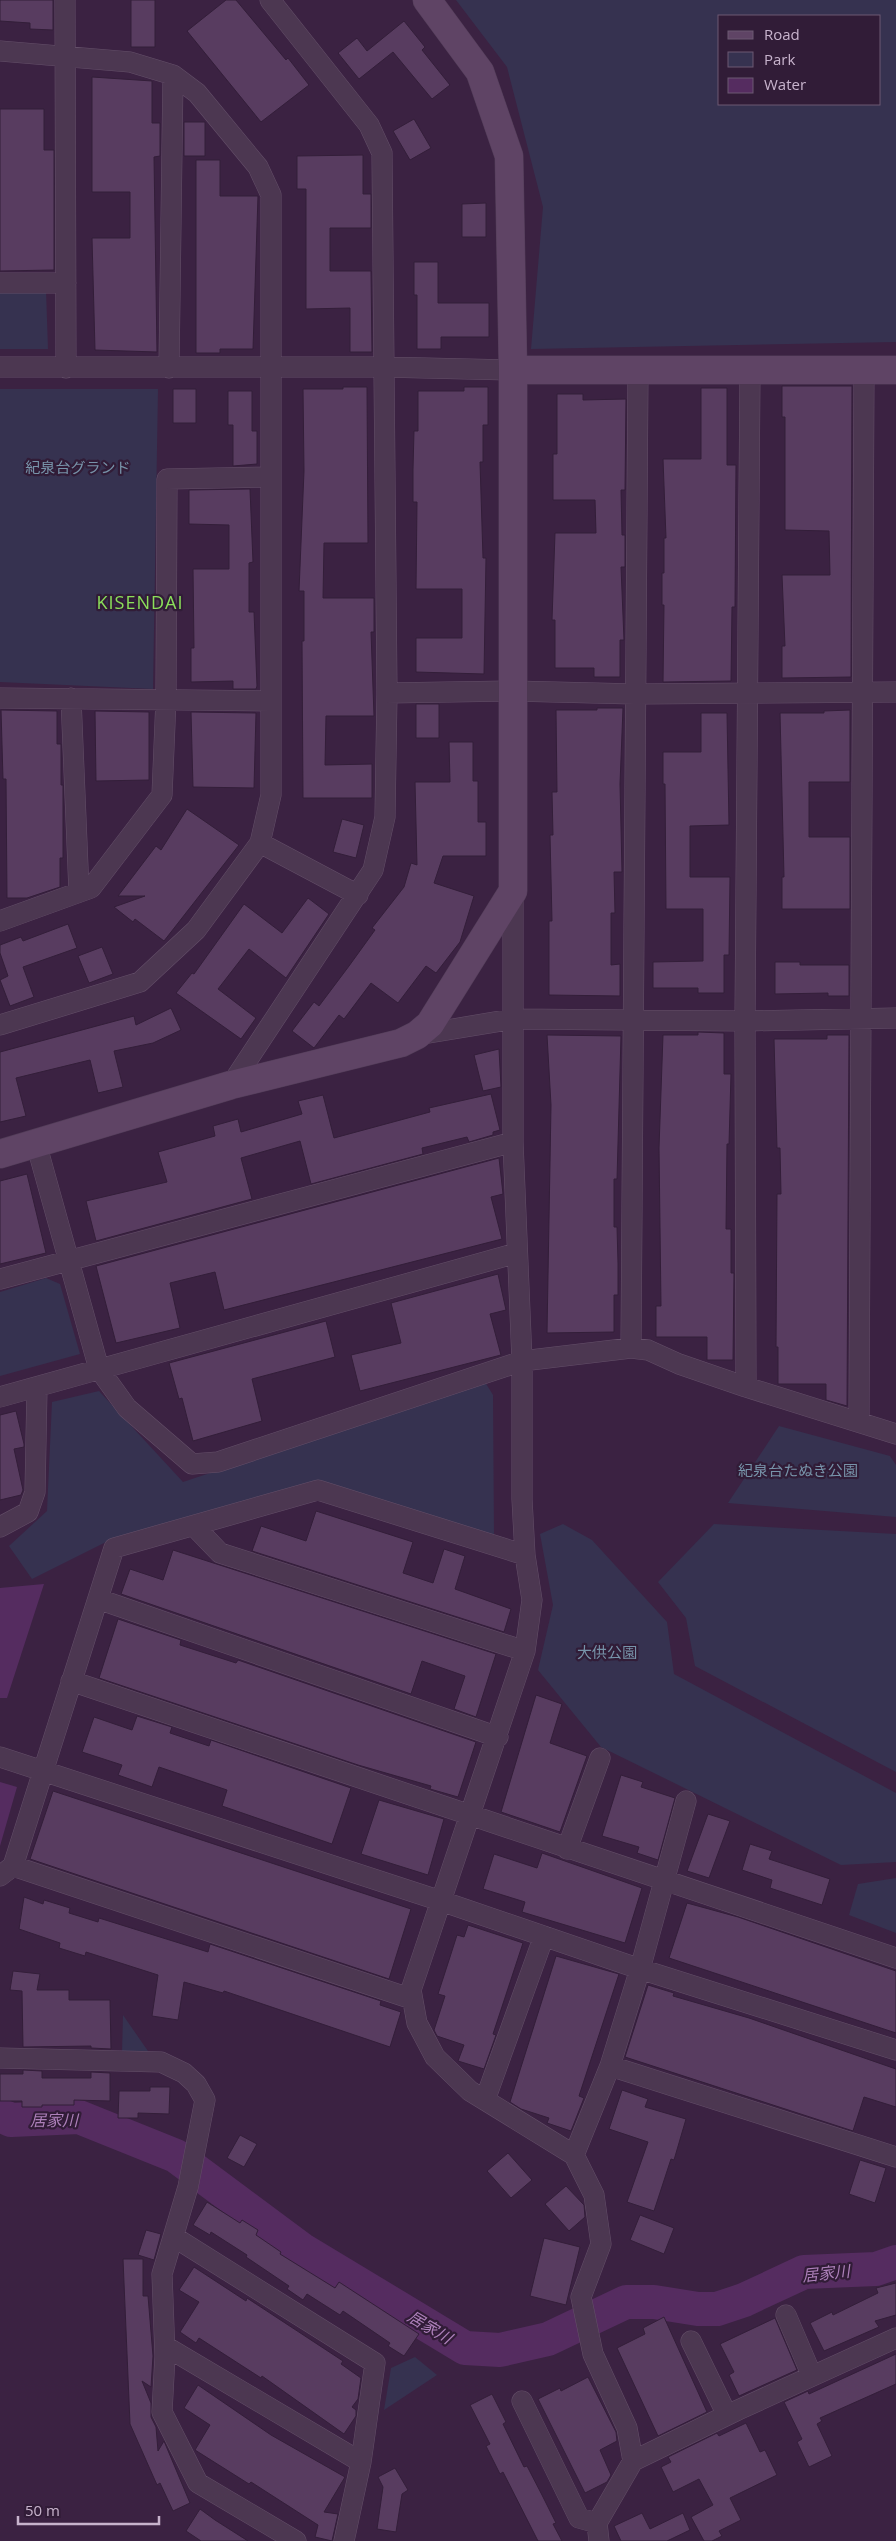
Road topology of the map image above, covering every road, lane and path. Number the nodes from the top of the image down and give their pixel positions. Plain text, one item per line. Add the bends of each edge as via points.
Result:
1 (66, 0) edge
2 (270, 0) edge
3 (427, 0) edge
4 (0, 50) edge
5 (66, 56) junction
6 (173, 75) junction
7 (0, 283) edge
8 (66, 283) junction
9 (383, 366) junction
10 (0, 367) edge
11 (66, 368) junction
12 (170, 368) junction
13 (270, 368) junction
14 (513, 370) junction
15 (638, 370) junction
16 (864, 370) junction
17 (896, 370) edge
18 (750, 371) junction
19 (271, 477) junction
20 (513, 691) junction
21 (862, 691) junction
22 (896, 692) edge
23 (387, 694) junction
24 (635, 694) junction
25 (747, 694) junction
26 (0, 698) edge
27 (70, 698) junction
28 (166, 699) junction
29 (270, 701) junction
30 (260, 843) junction
31 (79, 892) junction
32 (513, 892) junction
33 (358, 895) junction
34 (0, 921) edge
35 (896, 1018) edge
36 (513, 1019) junction
37 (863, 1019) junction
38 (633, 1020) junction
39 (745, 1021) junction
40 (0, 1025) edge
41 (417, 1035) junction
42 (232, 1085) junction
43 (513, 1142) junction
44 (36, 1143) junction
45 (0, 1154) edge
46 (517, 1253) junction
47 (69, 1261) junction
48 (0, 1279) edge
49 (631, 1348) junction
50 (522, 1360) junction
51 (99, 1369) junction
52 (746, 1387) junction
53 (37, 1388) junction
54 (0, 1397) edge
55 (860, 1422) junction
56 (896, 1434) edge
57 (194, 1526) junction
58 (0, 1527) edge
59 (525, 1555) junction
60 (98, 1599) junction
61 (525, 1651) junction
62 (72, 1681) junction
63 (498, 1737) junction
64 (0, 1757) edge
65 (600, 1758) dead end
66 (42, 1770) junction
67 (686, 1801) dead end
68 (471, 1815) junction
69 (567, 1849) junction
70 (6, 1871) edge
71 (664, 1881) junction
72 (441, 1901) junction
73 (544, 1936) junction
74 (896, 1958) edge
75 (640, 1969) junction
76 (412, 1999) junction
77 (896, 2050) edge
78 (0, 2058) edge
79 (610, 2066) junction
80 (485, 2100) junction
81 (574, 2155) junction
82 (896, 2157) edge
83 (174, 2237) junction
84 (786, 2315) dead end
85 (896, 2338) edge
86 (691, 2341) dead end
87 (165, 2346) junction
88 (812, 2376) junction
89 (522, 2401) dead end
90 (727, 2415) junction
91 (633, 2461) junction
92 (361, 2462) junction
93 (598, 2532) edge
94 (296, 2541) edge
95 (344, 2541) edge

1 - 5 street
2 - 9 street via 369,125 382,153
3 - 14 street via 480,72 510,156
4 - 5 street
5 - 6 street via 130,62
5 - 8 street
6 - 12 street
6 - 13 street via 197,93 258,167 271,195
7 - 8 street
8 - 11 street
9 - 13 street
9 - 14 street
9 - 23 street
10 - 11 street
11 - 12 street
12 - 13 street
13 - 19 street
14 - 15 street
14 - 20 street
15 - 18 street
15 - 24 street
16 - 17 street
16 - 18 street
16 - 21 street
18 - 25 street
19 - 28 street via 167,479
19 - 29 street
20 - 23 street
20 - 24 street
20 - 32 street
21 - 22 street
21 - 25 street
21 - 37 street
23 - 33 street via 386,817 373,870
24 - 25 street
24 - 38 street
25 - 39 street
26 - 27 street
27 - 28 street
27 - 31 street
28 - 29 street
28 - 31 street via 162,794 92,888
29 - 30 street via 271,794
30 - 33 street
30 - 40 street via 196,930 140,982
31 - 34 street
32 - 36 street
32 - 41 street via 430,1024
33 - 42 street
35 - 37 street
36 - 38 street
36 - 41 street
36 - 43 street
37 - 39 street
37 - 55 street
38 - 39 street
38 - 49 street
39 - 52 street
41 - 42 street via 400,1043
42 - 44 street
43 - 46 street
43 - 47 street
44 - 45 street
44 - 47 street
46 - 50 street
46 - 51 street
47 - 48 street
47 - 51 street
49 - 50 street
49 - 52 street via 648,1350
50 - 51 street via 218,1462 192,1464 127,1408
50 - 59 street
51 - 53 street
52 - 55 street
53 - 54 street
53 - 58 street via 34,1492 28,1512
55 - 56 street
57 - 59 street via 318,1490
57 - 60 street via 114,1548
57 - 61 street via 220,1553
59 - 61 street via 532,1600
60 - 62 street
60 - 63 street
61 - 63 street
62 - 66 street
62 - 68 street
63 - 68 street
64 - 66 street
65 - 69 street
66 - 70 street
66 - 72 street
67 - 71 street
68 - 69 street
68 - 72 street
69 - 71 street
70 - 76 street
71 - 74 street
71 - 75 street
72 - 73 street
72 - 76 street via 411,1990
73 - 75 street
73 - 80 street
75 - 77 street
75 - 79 street
76 - 80 street via 417,2023 435,2057 470,2091
78 - 83 street via 161,2062 184,2073 196,2084 205,2100 196,2152
79 - 81 street
79 - 82 street
80 - 81 street
81 - 91 street via 594,2195 602,2244 581,2297 593,2354 627,2428
83 - 87 street via 162,2274
83 - 92 street via 376,2363
84 - 88 street
85 - 88 street
86 - 90 street
87 - 92 street
87 - 94 street via 162,2412 198,2483
88 - 90 street
89 - 93 street via 579,2518
90 - 91 street
91 - 93 street
92 - 95 street

